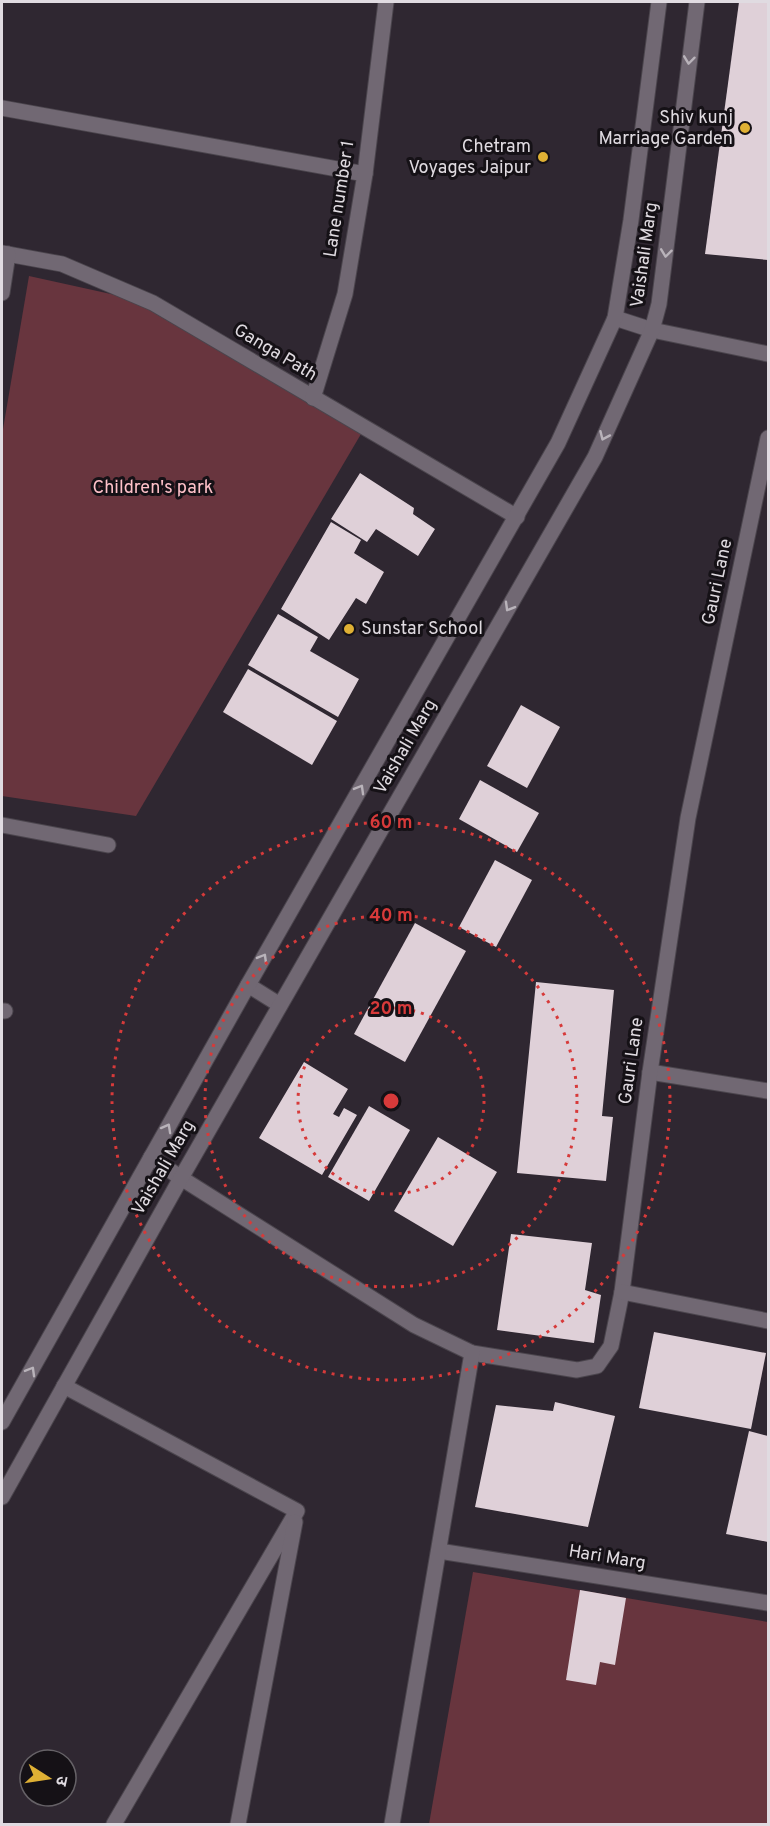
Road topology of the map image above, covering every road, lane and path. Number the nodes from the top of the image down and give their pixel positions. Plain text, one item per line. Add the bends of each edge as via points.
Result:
1 (386, 2) edge
2 (659, 2) edge
3 (697, 2) edge
4 (2, 108) edge
5 (365, 174) junction
6 (5, 254) edge
7 (2, 293) edge
8 (615, 318) junction
9 (652, 330) junction
10 (768, 354) edge
11 (313, 398) junction
12 (768, 438) edge
13 (517, 517) junction
14 (2, 825) edge
15 (108, 845) dead end
16 (248, 985) junction
17 (280, 1005) junction
18 (650, 1072) junction
19 (768, 1091) edge
20 (151, 1157) junction
21 (181, 1178) junction
22 (622, 1293) junction
23 (768, 1321) edge
24 (472, 1353) junction
25 (64, 1386) junction
26 (2, 1422) edge
27 (2, 1497) edge
28 (297, 1511) junction
29 (439, 1551) junction
30 (768, 1603) edge
31 (114, 1824) edge
32 (238, 1824) edge
33 (392, 1824) edge

1 - 5 street, Lane number 1
2 - 8 street, Vaishali Marg
3 -> 9 street, Vaishali Marg via 659,304
4 - 5 street
5 - 11 street, Lane number 1 via 345,294
6 - 7 street
6 - 11 street, Ganga Path via 62,264 153,303
8 - 9 street
8 - 13 street, Vaishali Marg via 558,443
9 - 10 street
9 -> 17 street, Vaishali Marg via 595,457
11 - 13 street, Ganga Path
12 - 18 street, Gauri Lane via 688,818
16 -> 13 street, Vaishali Marg
14 - 15 street
16 - 17 street
20 -> 16 street, Vaishali Marg
17 - 21 street, Vaishali Marg
18 - 19 street
18 - 22 street, Gauri Lane
20 - 21 street, Gauri Lane
26 -> 20 street, Vaishali Marg
21 - 24 street, Gauri Lane via 414,1325
21 - 25 street, Vaishali Marg
22 - 23 street
22 - 24 street, Gauri Lane via 611,1346 597,1366 577,1370
24 - 29 street
25 - 27 street, Vaishali Marg
25 - 28 street
28 - 31 street
28 - 32 street
29 - 30 street, Hari Marg
29 - 33 street

